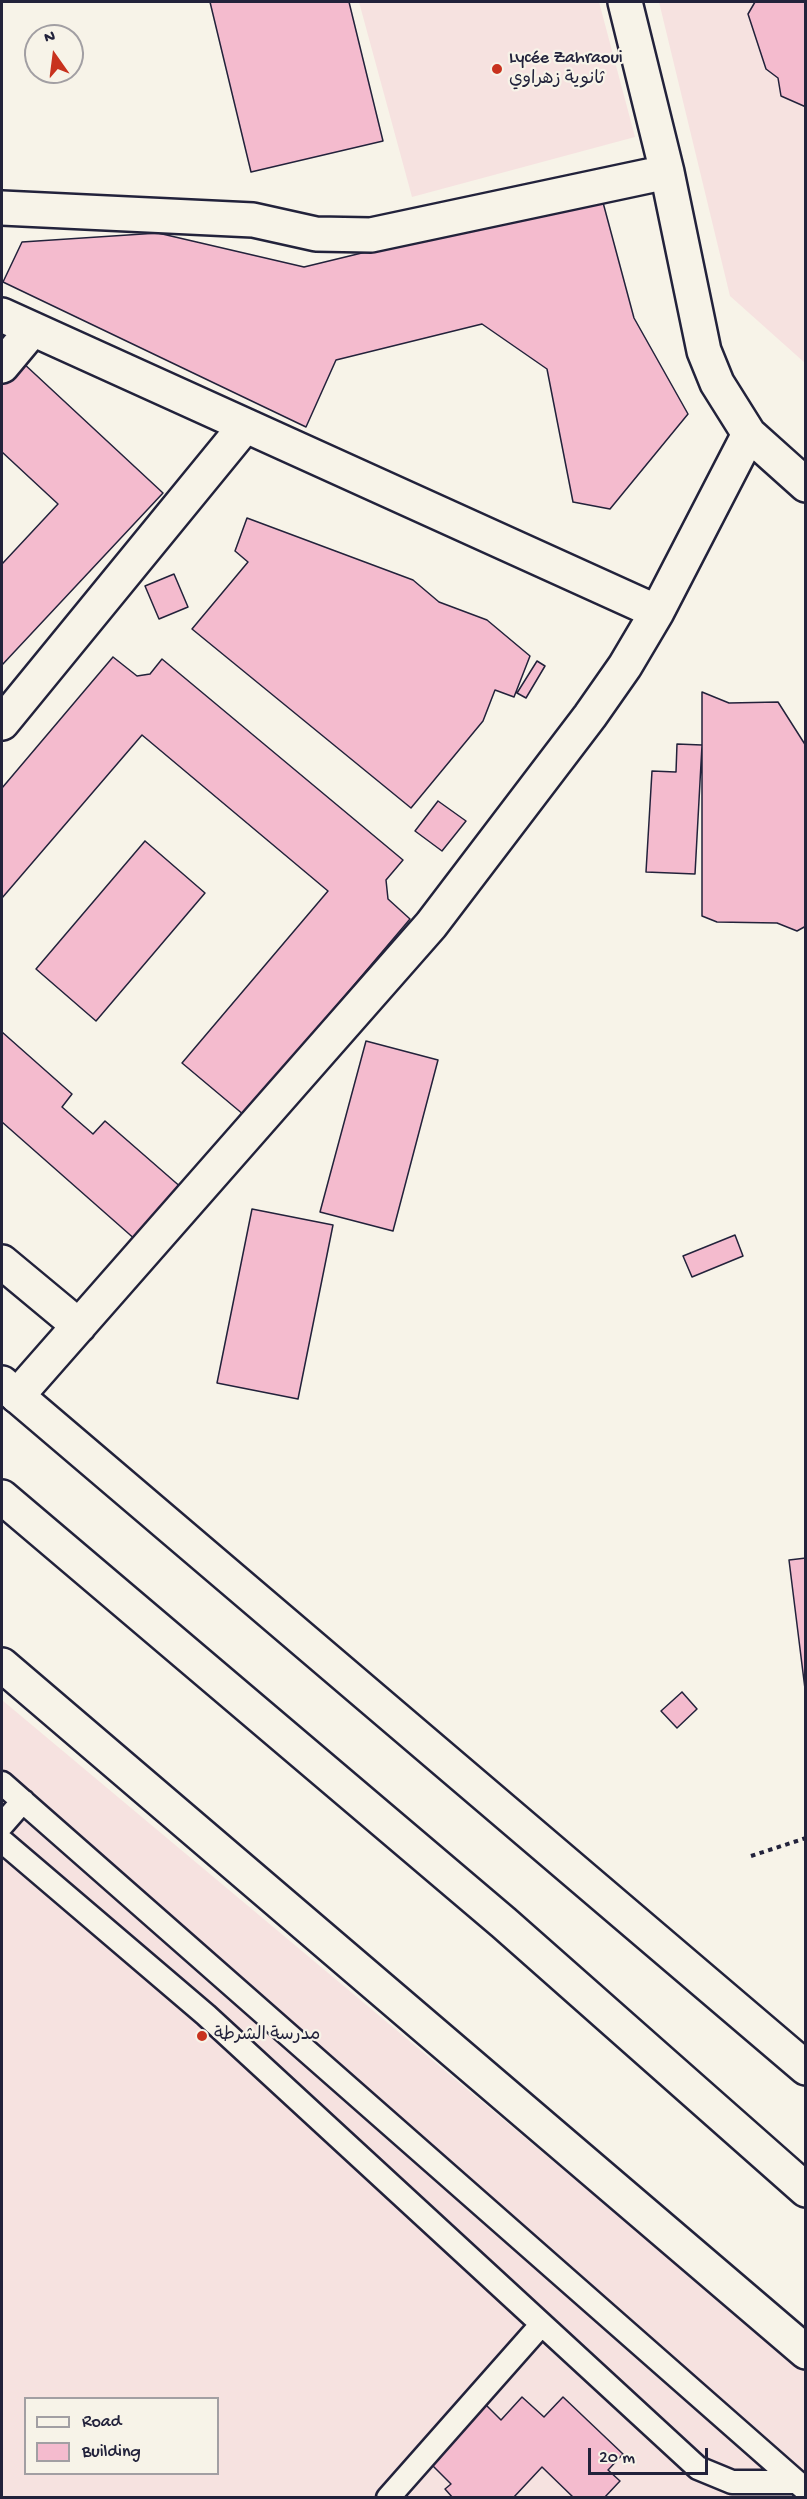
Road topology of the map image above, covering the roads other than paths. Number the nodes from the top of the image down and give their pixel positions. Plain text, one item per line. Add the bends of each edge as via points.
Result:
1 (625, 2) edge
2 (667, 172) junction
3 (2, 208) edge
4 (2, 315) edge
5 (32, 330) junction
6 (2, 366) edge
7 (245, 426) junction
8 (749, 434) junction
9 (806, 485) edge
10 (657, 612) junction
11 (2, 723) edge
12 (2, 1262) edge
13 (79, 1326) junction
14 (9, 1389) edge
15 (2, 1497) edge
16 (2, 1665) edge
17 (2, 1782) edge
18 (23, 1801) junction
19 (2, 1825) edge
20 (2, 1841) edge
21 (806, 2068) edge
22 (806, 2190) edge
23 (541, 2325) junction
24 (806, 2352) edge
25 (801, 2486) edge
26 (388, 2498) edge

1 - 2 main road
2 - 3 main road via 371,235 316,234 253,220
2 - 8 main road via 704,351 717,383
4 - 5 main road
5 - 6 main road
5 - 7 main road
7 - 10 main road
7 - 11 main road
8 - 9 main road
8 - 10 main road
10 - 13 main road via 590,716 431,925
12 - 13 main road
13 - 14 main road
14 - 21 main road
15 - 22 main road via 504,1923
16 - 24 main road
17 - 18 lane
18 - 19 lane
18 - 25 lane
20 - 23 lane via 206,2015
23 - 25 lane via 698,2468 732,2482
23 - 26 lane

